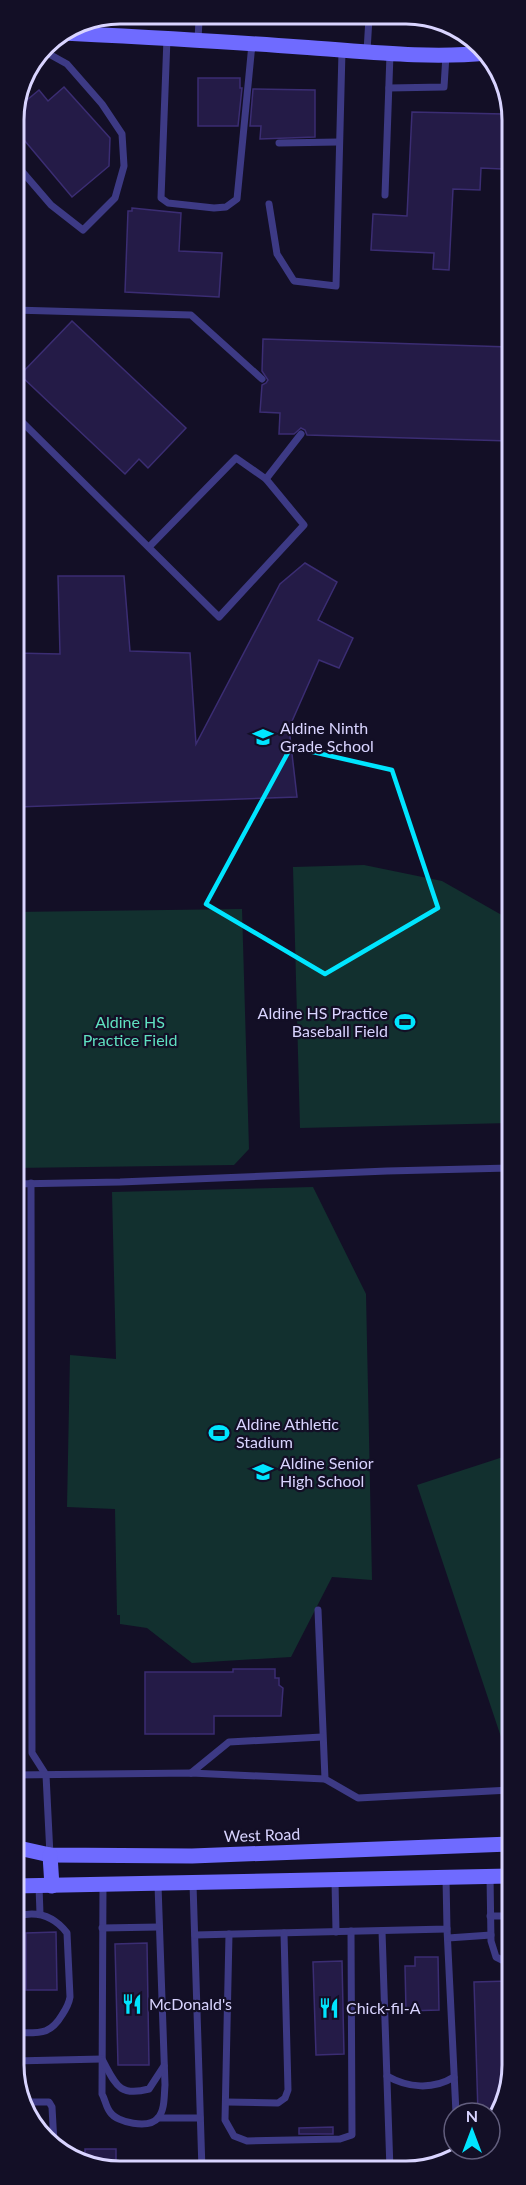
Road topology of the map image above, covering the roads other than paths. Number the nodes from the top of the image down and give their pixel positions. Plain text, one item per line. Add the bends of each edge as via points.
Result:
1 (199, 24) edge
2 (369, 24) edge
3 (93, 28) edge
4 (167, 38) junction
5 (198, 40) junction
6 (252, 43) junction
7 (342, 50) junction
8 (367, 52) junction
9 (390, 54) junction
10 (475, 54) edge
11 (50, 55) edge
12 (446, 55) junction
13 (389, 88) junction
14 (338, 142) junction
15 (279, 143) dead end
16 (24, 174) edge
17 (385, 195) dead end
18 (268, 204) dead end
19 (24, 310) edge
20 (262, 379) dead end
21 (24, 424) edge
22 (301, 434) dead end
23 (266, 479) junction
24 (149, 547) junction
25 (502, 1168) edge
26 (24, 1183) edge
27 (32, 1183) junction
28 (318, 1610) dead end
29 (322, 1737) junction
30 (191, 1773) junction
31 (24, 1775) edge
32 (46, 1775) junction
33 (325, 1779) junction
34 (502, 1791) edge
35 (502, 1844) edge
36 (24, 1849) edge
37 (50, 1855) junction
38 (192, 1856) junction
39 (490, 1876) junction
40 (502, 1876) edge
41 (446, 1878) junction
42 (335, 1880) junction
43 (193, 1884) junction
44 (103, 1885) junction
45 (158, 1885) junction
46 (24, 1886) edge
47 (46, 1886) junction
48 (40, 1914) junction
49 (24, 1916) edge
50 (490, 1916) junction
51 (502, 1916) edge
52 (159, 1927) junction
53 (102, 1928) junction
54 (447, 1929) junction
55 (382, 1931) junction
56 (336, 1932) junction
57 (351, 1932) junction
58 (284, 1933) junction
59 (229, 1934) junction
60 (195, 1935) junction
61 (491, 1935) junction
62 (448, 1938) junction
63 (502, 1960) edge
64 (24, 2033) edge
65 (102, 2059) junction
66 (24, 2061) edge
67 (164, 2066) junction
68 (387, 2076) junction
69 (454, 2077) junction
70 (455, 2101) edge
71 (32, 2102) edge
72 (227, 2102) junction
73 (158, 2118) junction
74 (200, 2118) junction
75 (53, 2133) edge
76 (202, 2161) edge
77 (390, 2161) edge

1 - 5 lane
2 - 8 lane
3 - 4 main road
4 - 5 main road
4 - 6 lane via 161,198 168,203 214,208 226,207 237,199
5 - 6 main road
6 - 7 main road
7 - 8 main road
7 - 14 lane
8 - 9 main road
9 - 12 main road
9 - 13 lane
10 - 12 main road
11 - 16 lane via 67,64 122,134 124,166 115,198 83,230 51,205
12 - 13 lane via 444,87
13 - 17 lane
14 - 15 lane
14 - 18 lane via 336,286 294,281 277,254
19 - 20 lane via 191,315
21 - 24 lane
22 - 23 lane
23 - 24 lane via 236,458
23 - 24 lane via 304,525 219,617
25 - 27 lane
26 - 27 lane
27 - 32 lane via 32,1753
28 - 29 lane
29 - 30 lane via 229,1742
29 - 33 lane
30 - 32 lane
30 - 33 lane
31 - 32 lane
32 - 37 lane
33 - 34 lane via 358,1798
35 - 38 main road, West Road
36 - 37 main road, West Road
37 - 38 main road, West Road
37 - 47 main road
38 - 43 main road
39 - 40 main road
39 - 41 main road
39 - 50 lane
41 - 42 main road
41 - 54 lane
42 - 43 main road
42 - 56 lane
43 - 45 main road
43 - 60 lane
44 - 45 main road
44 - 47 main road
44 - 53 lane
45 - 52 lane
46 - 47 main road
47 - 48 lane
48 - 49 lane
48 - 64 lane via 51,1918 66,1934 69,2004 51,2029
50 - 51 lane
50 - 61 lane
52 - 53 lane
52 - 67 lane
53 - 65 lane
54 - 55 lane
54 - 62 lane
55 - 57 lane
55 - 68 lane
56 - 57 lane
56 - 58 lane
57 - 72 lane via 351,2135 340,2139 247,2141 234,2136 225,2120
58 - 59 lane
58 - 72 lane via 288,2090 278,2103
59 - 60 lane
59 - 72 lane
60 - 74 lane
61 - 62 lane
61 - 63 lane via 496,1958
62 - 69 lane
65 - 66 lane
65 - 67 lane via 116,2086 135,2093 149,2089
65 - 73 lane via 102,2094 110,2113 126,2123 152,2123
67 - 73 lane via 162,2110
68 - 69 lane via 411,2086 444,2083
68 - 77 lane
69 - 70 lane
71 - 75 lane via 49,2102
73 - 74 lane
74 - 76 lane

